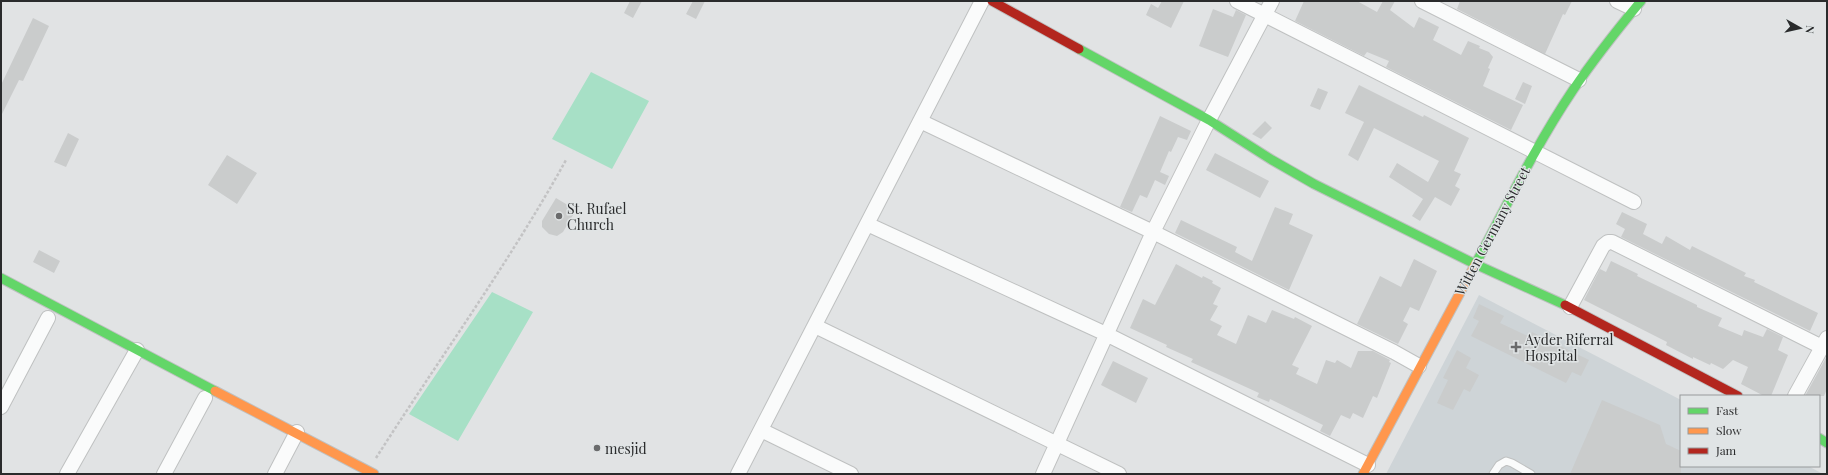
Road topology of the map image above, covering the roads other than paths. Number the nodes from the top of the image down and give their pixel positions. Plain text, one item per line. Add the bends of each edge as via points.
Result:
1 (982, 1) edge
2 (992, 1) edge
3 (1237, 1) edge
4 (1272, 1) edge
5 (1422, 1) edge
6 (1617, 1) edge
7 (1637, 5) edge
8 (1264, 15) junction
9 (1578, 80) junction
10 (1209, 120) junction
11 (920, 121) junction
12 (1535, 152) junction
13 (1634, 202) dead end
14 (867, 224) junction
15 (1153, 232) junction
16 (1475, 264) junction
17 (1, 278) edge
18 (1570, 307) junction
19 (48, 318) dead end
20 (815, 326) junction
21 (1106, 334) junction
22 (1825, 342) edge
23 (132, 357) junction
24 (1419, 366) junction
25 (1736, 395) edge
26 (1796, 395) edge
27 (205, 398) dead end
28 (1, 407) edge
29 (761, 430) junction
30 (292, 441) junction
31 (1057, 444) junction
32 (1366, 470) edge
33 (371, 472) edge
34 (67, 474) edge
35 (164, 474) edge
36 (275, 474) edge
37 (738, 474) edge
38 (851, 474) edge
39 (1043, 474) edge
40 (1119, 474) edge
41 (1493, 474) edge
42 (1531, 474) edge

1 - 11 street
2 - 10 street
3 - 8 street
4 - 8 street
5 - 9 street
6 - 7 street
7 - 9 street, Witten Germany Street
8 - 10 street
8 - 12 street
9 - 12 street, Witten Germany Street
10 - 15 street
10 - 16 street via 1314,184
11 - 14 street
11 - 15 street
12 - 13 street
12 - 16 street, Witten Germany Street
14 - 20 street
14 - 21 street
15 - 21 street
15 - 24 street
16 - 18 street
16 - 24 street, Witten Germany Street
17 - 23 street
18 - 22 street via 1603,246 1612,242
18 - 25 street
19 - 28 street
20 - 29 street
20 - 31 street
21 - 31 street
21 - 32 street
22 - 26 street
23 - 30 street
23 - 34 street
24 - 32 street, Witten Germany Street
27 - 35 street
29 - 37 street
29 - 38 street
30 - 33 street
30 - 36 street
31 - 39 street
31 - 40 street
41 - 42 lane via 1499,465 1506,461

